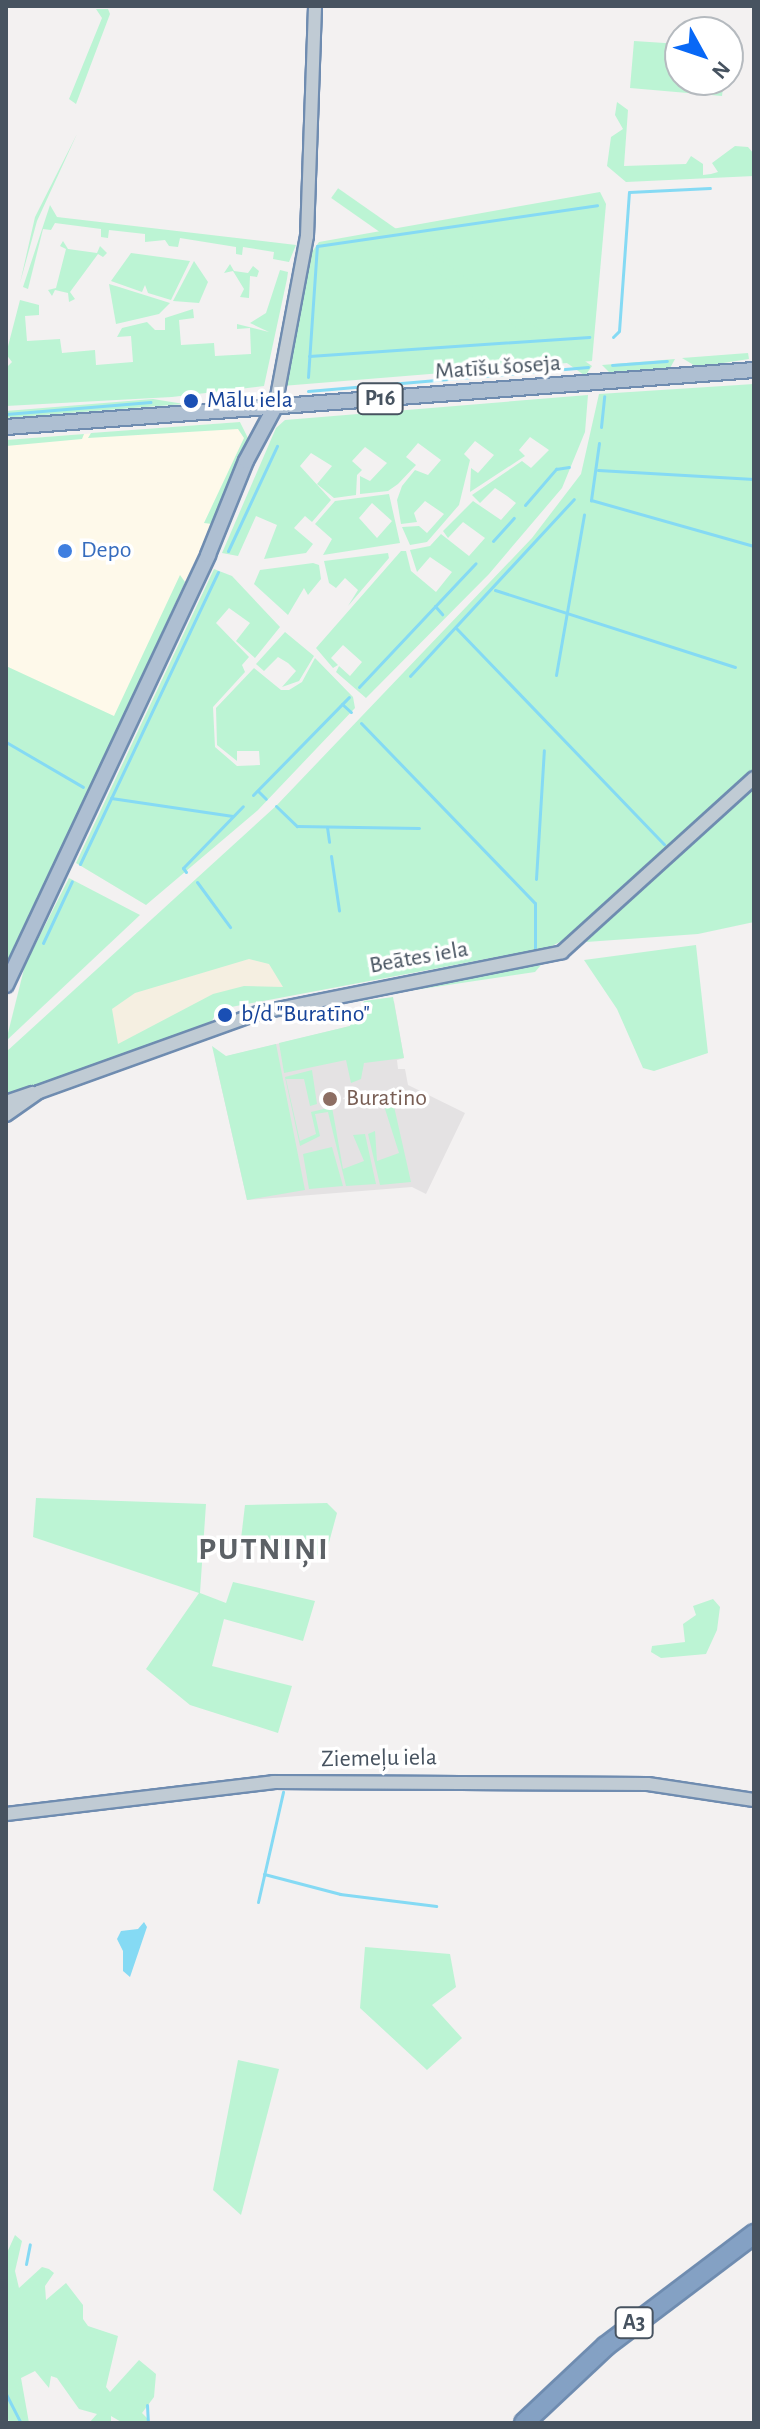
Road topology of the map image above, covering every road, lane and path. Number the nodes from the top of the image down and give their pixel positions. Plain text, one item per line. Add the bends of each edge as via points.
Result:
1 (315, 6) edge
2 (754, 370) edge
3 (275, 407) junction
4 (6, 427) edge
5 (754, 778) edge
6 (6, 985) edge
7 (39, 1092) junction
8 (6, 1102) edge
9 (6, 1115) edge
10 (754, 1800) edge
11 (6, 1814) edge
12 (754, 2234) edge
13 (524, 2423) edge

1 - 3 street via 307,236
2 - 3 main road, Matīšu šoseja / P16
3 - 4 main road, Matīšu šoseja / P16
3 - 6 main road
5 - 7 street, Beātes iela via 562,952 258,1013
7 - 8 street, Beātes iela
7 - 9 street, Beātes iela
10 - 11 street, Ziemeļu iela via 648,1784 273,1782
12 - 13 highway, A3 via 606,2346

